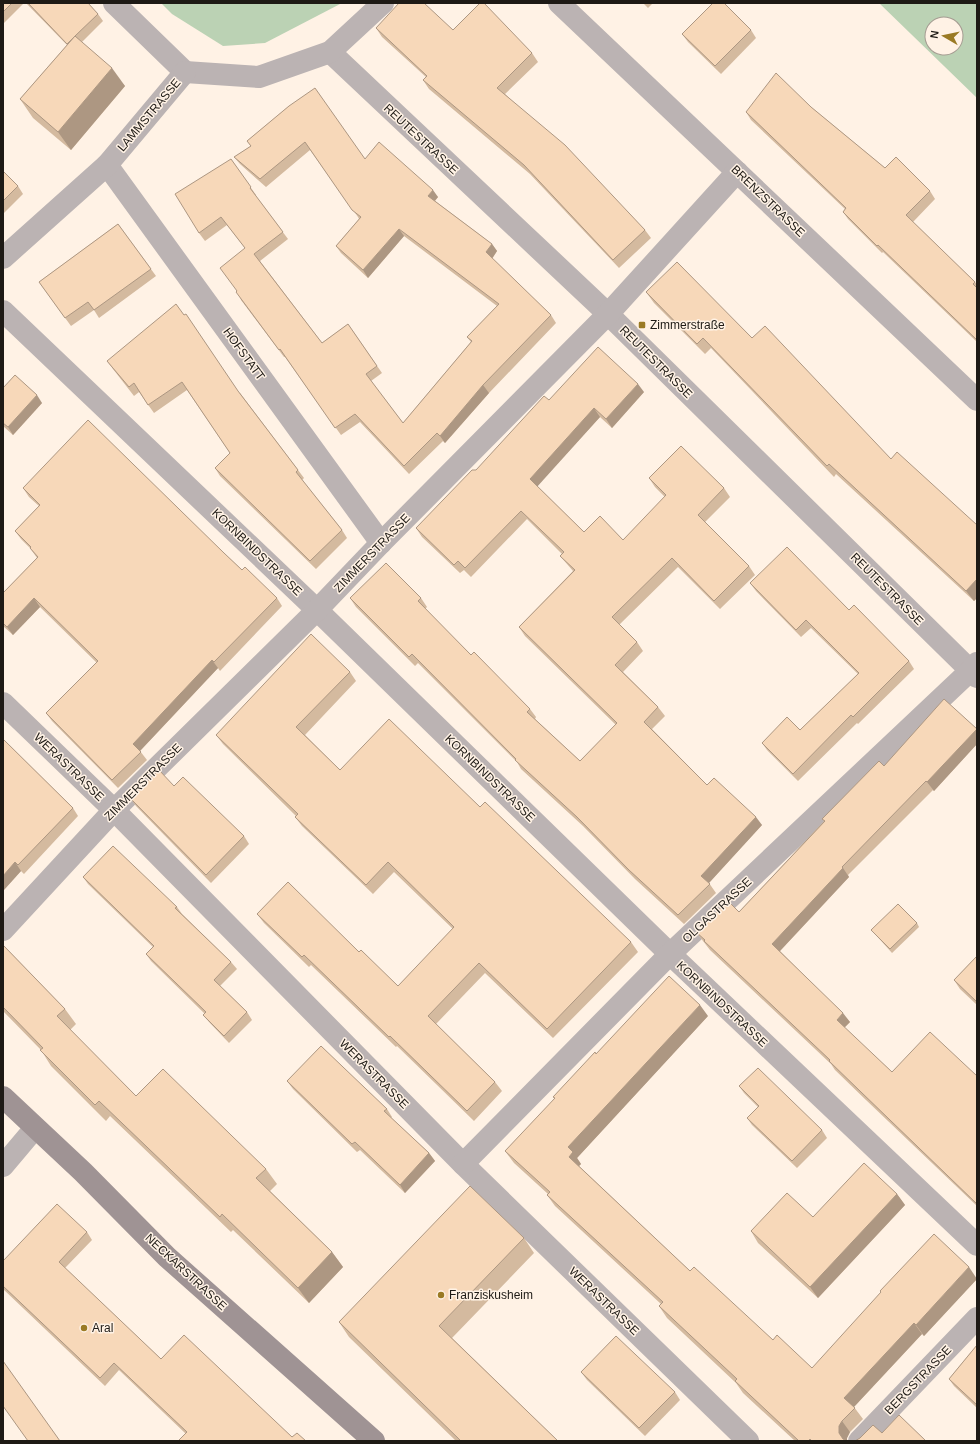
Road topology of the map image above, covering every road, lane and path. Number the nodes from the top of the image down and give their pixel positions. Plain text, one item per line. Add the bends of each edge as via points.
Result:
1 (114, 3) edge
2 (383, 3) edge
3 (559, 3) edge
4 (330, 52) junction
5 (185, 72) junction
6 (107, 165) junction
7 (737, 172) junction
8 (3, 258) edge
9 (3, 311) edge
10 (608, 314) junction
11 (977, 400) edge
12 (381, 543) junction
13 (317, 610) junction
14 (975, 670) edge
15 (3, 703) edge
16 (114, 810) junction
17 (3, 930) edge
18 (670, 954) junction
19 (3, 1097) edge
20 (35, 1128) junction
21 (463, 1164) junction
22 (3, 1166) edge
23 (977, 1245) edge
24 (977, 1318) edge
25 (374, 1441) edge
26 (748, 1441) edge
27 (859, 1441) edge

1 - 5 street
2 - 4 street, LAMMSTRASSE
3 - 7 street, BRENZSTRASSE
4 - 5 street, LAMMSTRASSE via 259,77
4 - 10 street, REUTESTRASSE
5 - 6 street, LAMMSTRASSE
6 - 8 street, LAMMSTRASSE
6 - 12 street, HOFSTATT
7 - 10 street, ZIMMERSTRASSE
7 - 11 street, BRENZSTRASSE
9 - 13 street, KORNBINDSTRASSE
10 - 12 street, ZIMMERSTRASSE
10 - 14 street, REUTESTRASSE
12 - 13 street, ZIMMERSTRASSE
13 - 16 street, ZIMMERSTRASSE
13 - 18 street, KORNBINDSTRASSE
14 - 18 street, OLGASTRASSE
15 - 16 street, WERASTRASSE
16 - 17 street, ZIMMERSTRASSE
16 - 21 street, WERASTRASSE
18 - 21 street, OLGASTRASSE
18 - 23 street, KORNBINDSTRASSE
19 - 20 main road, NECKARSTRASSE
20 - 22 street
20 - 25 main road, NECKARSTRASSE via 168,1257
21 - 26 street, WERASTRASSE
24 - 27 street, BERGSTRASSE

